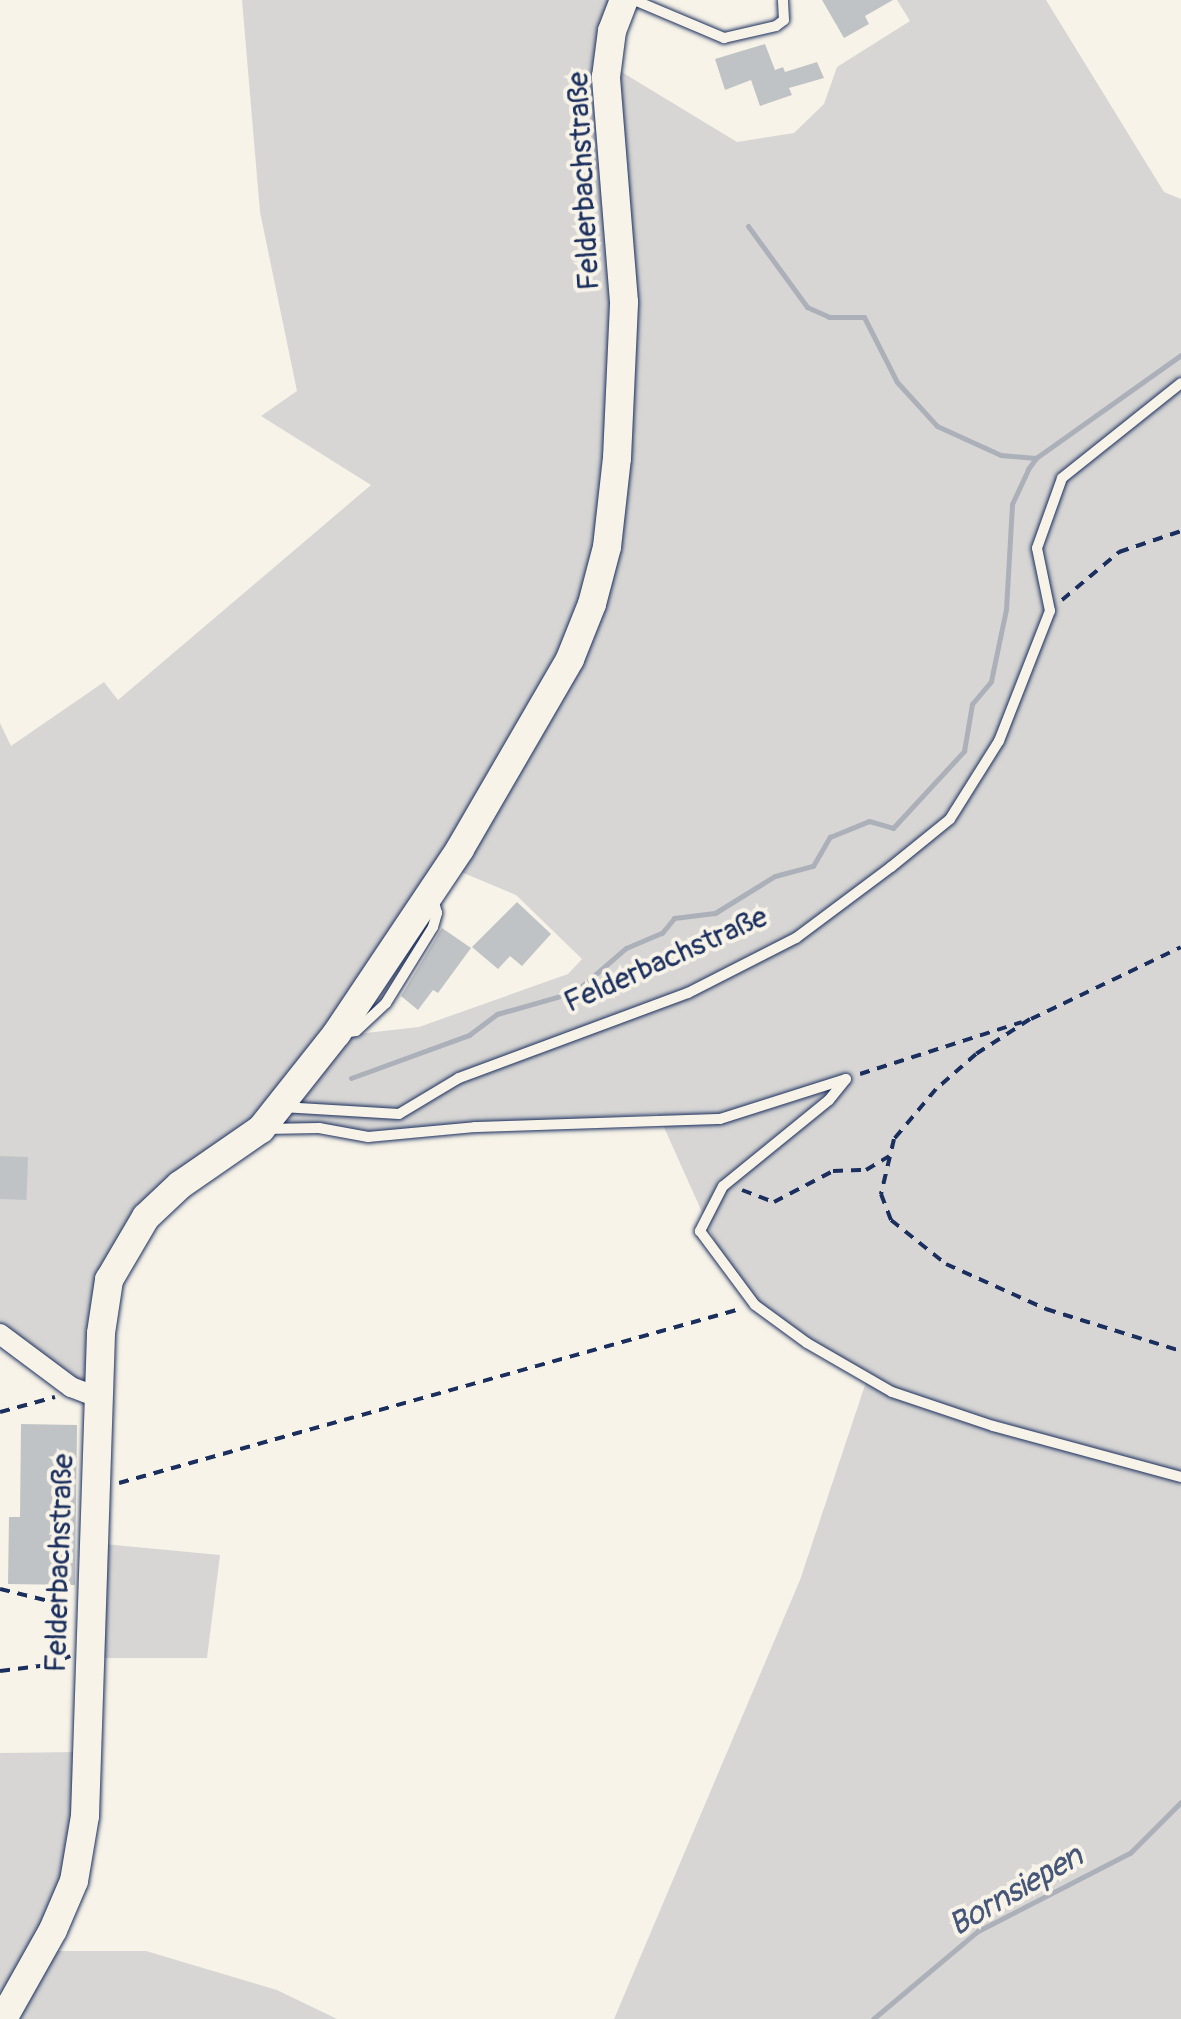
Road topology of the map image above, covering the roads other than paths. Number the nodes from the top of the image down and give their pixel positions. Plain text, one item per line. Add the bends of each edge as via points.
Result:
1 (624, 0) edge
2 (634, 0) edge
3 (782, 0) edge
4 (1181, 383) edge
5 (281, 1107) junction
6 (262, 1129) junction
7 (0, 1334) edge
8 (89, 1394) junction
9 (1181, 1477) edge
10 (3, 2019) edge

1 - 5 street, Felderbachstraße via 606,77 624,302 618,458 592,604 570,660 430,894
2 - 3 lane via 724,38 776,26 784,20
4 - 5 lane, Felderbachstraße via 1062,478 1037,548 1050,611 999,741 950,819 796,938 688,993 459,1078 399,1114
5 - 6 street, Felderbachstraße
6 - 8 street, Felderbachstraße via 180,1186 146,1217 123,1251 109,1280
6 - 9 lane via 368,1136 720,1120 846,1079 723,1186 700,1231 754,1305 892,1392
7 - 8 street
8 - 10 street, Felderbachstraße via 96,1490 76,1648 85,1816 74,1881

